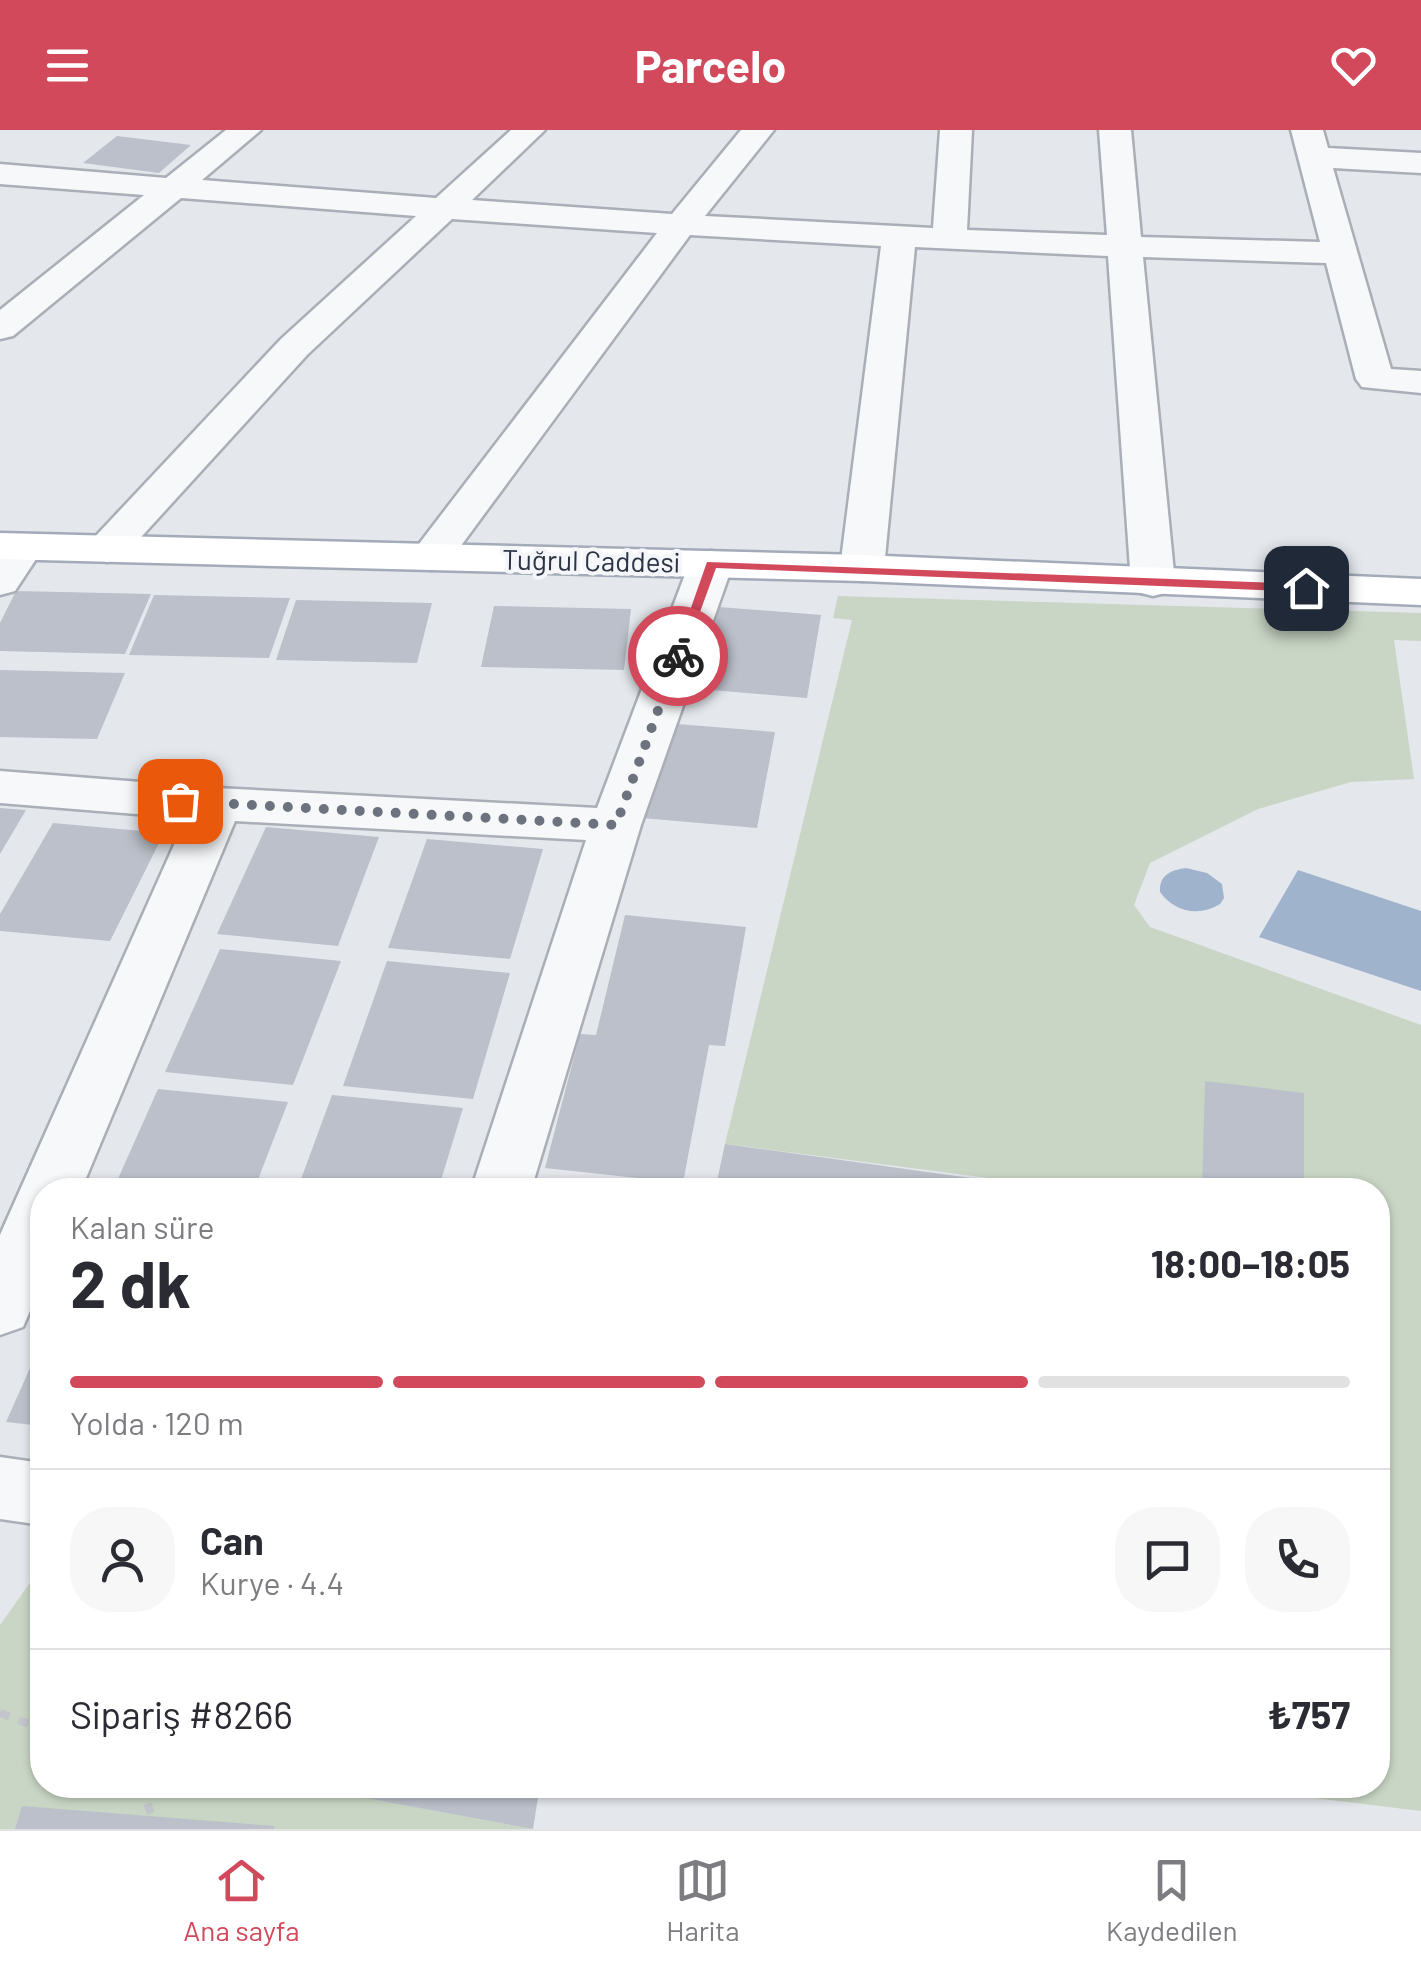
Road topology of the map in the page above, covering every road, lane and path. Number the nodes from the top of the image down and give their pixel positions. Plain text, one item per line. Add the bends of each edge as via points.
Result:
1 (245, 130) edge
2 (529, 130) edge
3 (758, 130) edge
4 (956, 130) edge
5 (1115, 130) edge
6 (1311, 144) edge
7 (1421, 163) edge
8 (0, 174) edge
9 (174, 189) junction
10 (445, 210) junction
11 (681, 224) junction
12 (899, 237) junction
13 (949, 240) junction
14 (1125, 248) junction
15 (1340, 253) junction
16 (0, 328) edge
17 (1421, 382) edge
18 (107, 550) junction
19 (431, 557) junction
20 (8, 558) edge
21 (712, 564) junction
22 (862, 568) junction
23 (1152, 583) junction
24 (1421, 592) edge
25 (0, 788) edge
26 (216, 804) junction
27 (616, 825) junction
28 (56, 1178) edge
29 (505, 1178) edge
30 (30, 1237) edge
31 (0, 1308) edge
32 (0, 1488) edge
33 (30, 1492) edge
34 (0, 1713) edge
35 (30, 1724) edge
36 (145, 1798) edge
37 (152, 1817) dead end

1 - 9 street
2 - 10 street
3 - 11 street
4 - 13 street
5 - 14 street
6 - 7 street
6 - 15 street
8 - 9 street
9 - 10 street
9 - 16 street
10 - 11 street
10 - 18 street via 294,347
11 - 12 street
11 - 19 street
12 - 13 street
12 - 22 street
13 - 14 street
14 - 15 street
14 - 23 street
15 - 17 street via 1374,379
18 - 19 main road, Tuğrul Caddesi
18 - 20 main road, Tuğrul Caddesi
19 - 21 main road, Tuğrul Caddesi
21 - 22 main road, Tuğrul Caddesi
21 - 27 street
22 - 23 main road, Tuğrul Caddesi
23 - 24 main road, Tuğrul Caddesi
25 - 26 street
26 - 27 street
26 - 28 street
27 - 29 street
30 - 31 street
32 - 33 street
34 - 35 path
36 - 37 path

